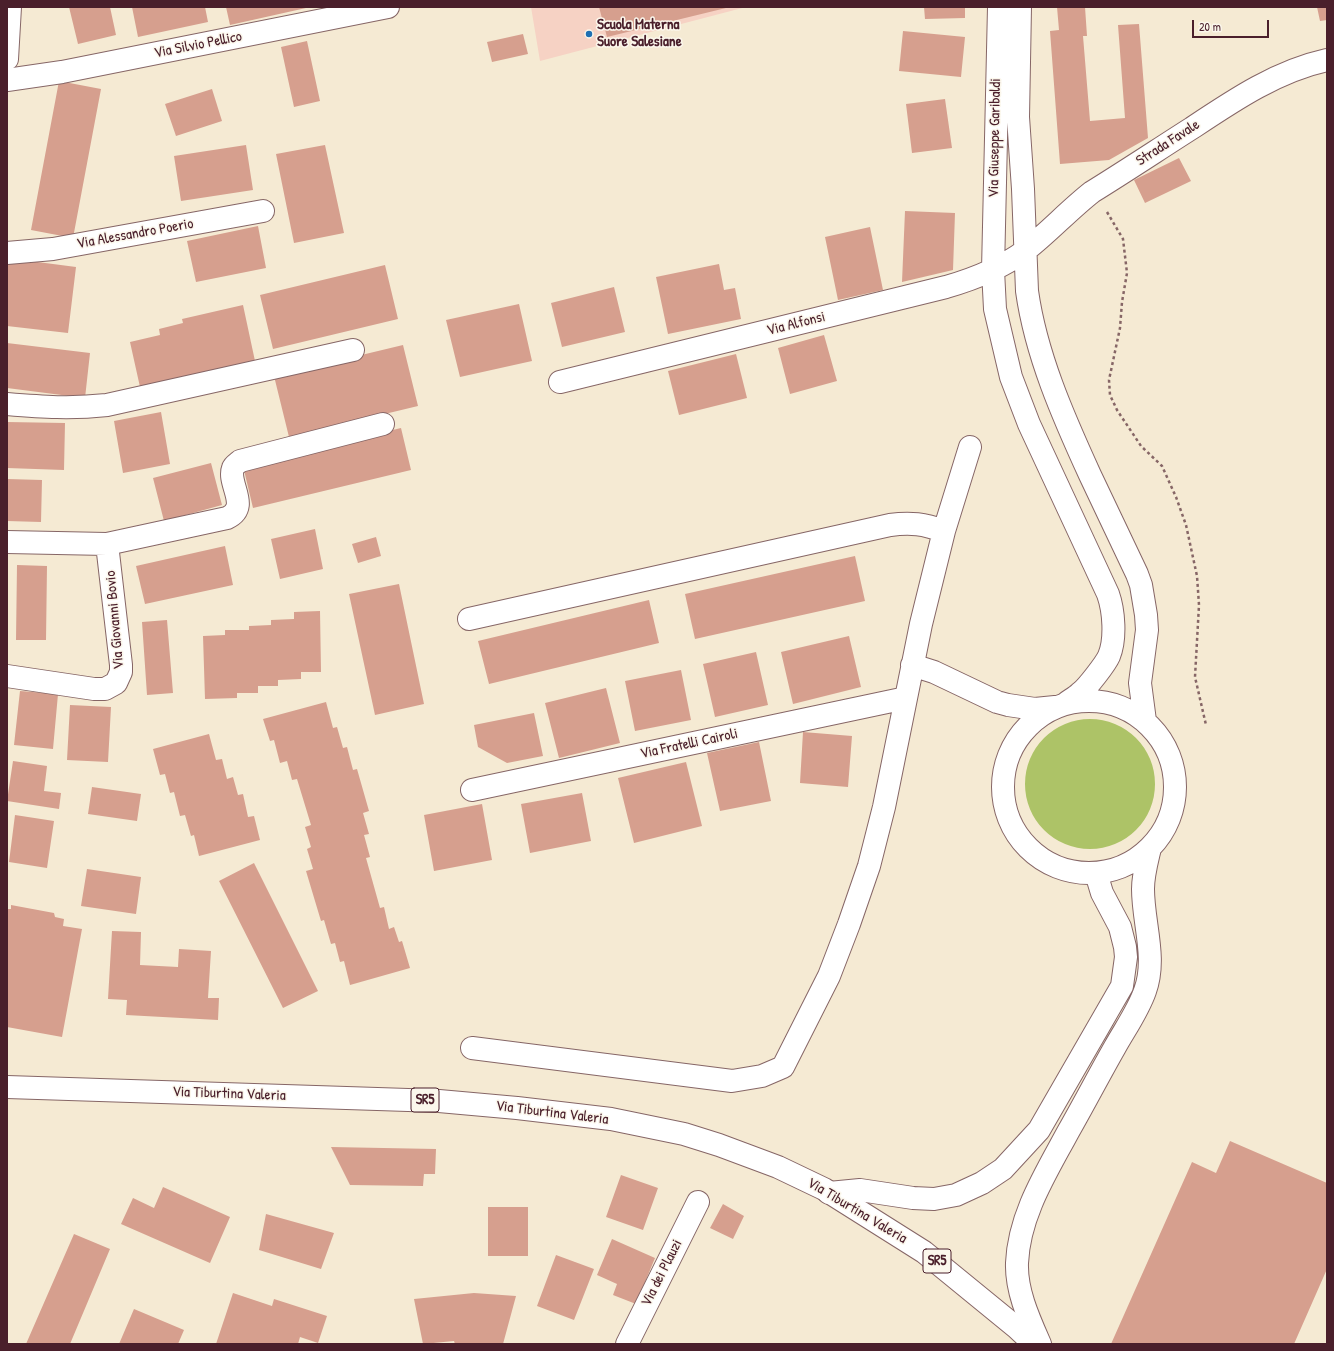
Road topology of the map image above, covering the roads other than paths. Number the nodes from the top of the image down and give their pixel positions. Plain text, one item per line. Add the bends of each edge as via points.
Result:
1 (10, 7) edge
2 (388, 7) edge
3 (999, 7) edge
4 (1020, 7) edge
5 (7, 59) edge
6 (1327, 60) edge
7 (7, 80) edge
8 (263, 212) dead end
9 (1025, 251) junction
10 (7, 253) edge
11 (993, 270) junction
12 (353, 350) dead end
13 (560, 382) dead end
14 (7, 404) edge
15 (383, 424) dead end
16 (970, 447) dead end
17 (944, 531) junction
18 (7, 542) edge
19 (107, 544) junction
20 (469, 619) dead end
21 (912, 665) junction
22 (7, 676) edge
23 (906, 698) junction
24 (997, 702) junction
25 (1061, 705) junction
26 (1145, 721) junction
27 (1009, 749) junction
28 (472, 790) dead end
29 (1150, 848) junction
30 (1096, 873) junction
31 (472, 1048) dead end
32 (7, 1087) edge
33 (829, 1193) junction
34 (698, 1202) dead end
35 (627, 1344) edge
36 (1034, 1344) edge
37 (1040, 1344) edge

1 - 5 street
2 - 7 street, Via Silvio Pellico via 62,72
3 - 11 street, Via Giuseppe Garibaldi
4 - 9 street, Via Giuseppe Garibaldi via 1018,117
6 - 9 street, Strada Favale via 1283,75 1240,96 1092,192
8 - 10 street, Via Alessandro Poerio via 53,249
9 - 11 street, Via Alfonsi
9 - 26 street, Via Giuseppe Garibaldi via 1031,319 1052,385 1064,418 1141,585 1147,630 1140,683
11 - 13 street, Via Alfonsi via 946,288
11 - 25 street, Via Giuseppe Garibaldi via 996,314 1011,377 1029,424 1112,607 1109,656 1082,692
12 - 14 street via 107,405 61,408
15 - 19 street via 240,461 232,473 237,508 228,518
16 - 17 street
17 - 20 street via 923,524 890,525
17 - 21 street
18 - 19 street
19 - 22 street, Via Giovanni Bovio via 121,665 116,683 105,688 94,688
21 - 23 street
21 - 24 street via 938,674
23 - 28 street, Via Fratelli Cairoli
23 - 31 street via 869,866 829,976 783,1067 762,1076 732,1081
24 - 25 street via 1018,708 1035,709
24 - 27 street via 1011,730
25 - 26 street via 1086,701 1107,702 1127,709
25 - 27 street via 1039,716
26 - 29 street via 1163,743 1174,769 1175,797 1167,825
27 - 30 street via 1003,781 1003,799 1010,821 1022,841 1039,857 1066,870
29 - 30 street via 1116,869
29 - 37 street via 1143,891 1149,971 1145,991 1136,1012 1038,1188 1021,1230 1017,1264 1021,1296
30 - 33 street via 1102,893 1120,927 1125,947 1122,986 1039,1130 1003,1169 982,1183 956,1195 934,1199 860,1190
32 - 33 street, Via Tiburtina Valeria / SR5 via 415,1100 568,1114 641,1125 701,1139 778,1167
33 - 36 street, Via Tiburtina Valeria / SR5 via 924,1252 1018,1328
34 - 35 street, Via dei Plauzi

